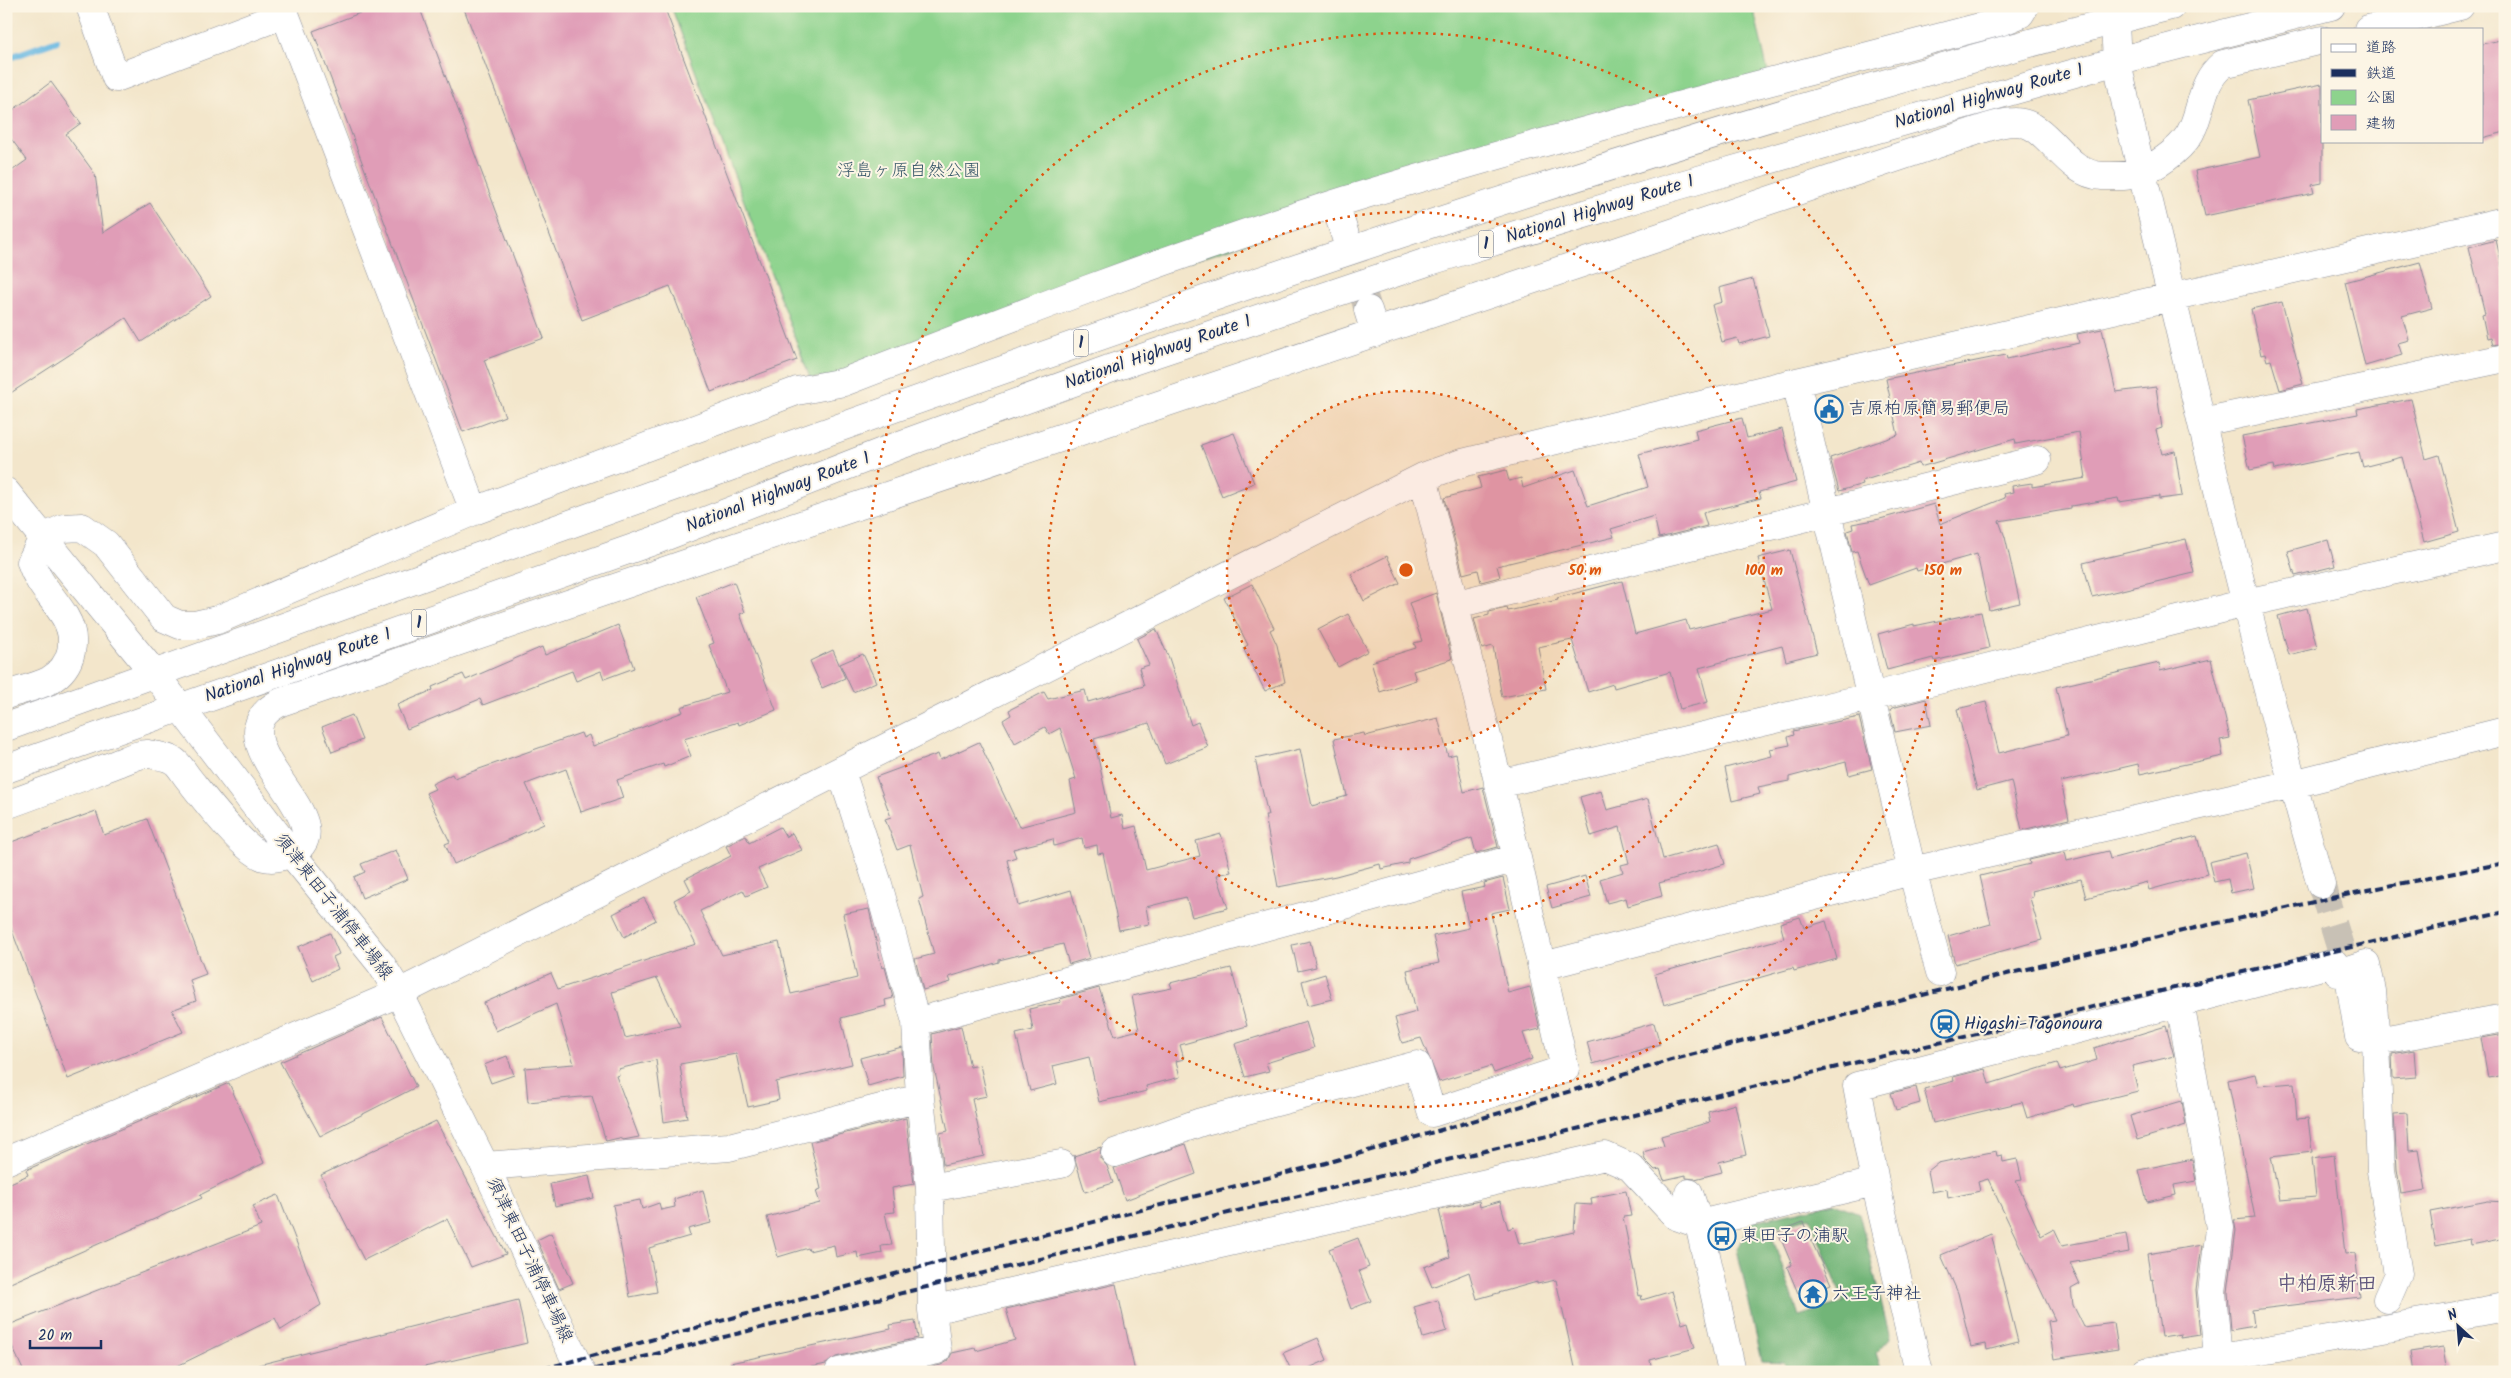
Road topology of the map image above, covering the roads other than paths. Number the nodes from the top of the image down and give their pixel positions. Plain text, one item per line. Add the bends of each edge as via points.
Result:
1 (90, 6) edge
2 (2026, 6) edge
3 (2171, 6) edge
4 (2331, 6) edge
5 (2460, 6) edge
6 (2114, 13) edge
7 (2372, 28) edge
8 (2321, 40) edge
9 (2117, 61) junction
10 (2142, 173) junction
11 (1335, 204) junction
12 (2505, 221) edge
13 (1346, 238) tunnel mouth
14 (2172, 295) junction
15 (2505, 358) edge
16 (1796, 382) junction
17 (2202, 422) junction
18 (2037, 460) dead end
19 (1423, 477) junction
20 (6, 492) edge
21 (474, 512) junction
22 (1827, 512) junction
23 (43, 538) junction
24 (2505, 546) edge
25 (2246, 603) junction
26 (1453, 605) junction
27 (154, 673) junction
28 (6, 695) edge
29 (1870, 697) junction
30 (179, 708) junction
31 (6, 728) edge
32 (2505, 731) edge
33 (6, 769) edge
34 (841, 771) junction
35 (1498, 784) junction
36 (2292, 784) junction
37 (6, 805) edge
38 (292, 853) junction
39 (1517, 858) junction
40 (1912, 871) junction
41 (2321, 884) tunnel mouth
42 (1543, 966) junction
43 (1940, 972) dead end
44 (2349, 976) tunnel mouth
45 (399, 993) junction
46 (2180, 1003) junction
47 (2505, 1018) edge
48 (916, 1022) junction
49 (2376, 1040) junction
50 (920, 1098) junction
51 (1116, 1153) dead end
52 (6, 1161) edge
53 (1062, 1164) dead end
54 (485, 1166) junction
55 (1875, 1182) junction
56 (930, 1188) junction
57 (1689, 1193) dead end
58 (1699, 1224) junction
59 (2387, 1299) junction
60 (2505, 1307) edge
61 (932, 1310) junction
62 (2392, 1326) junction
63 (2218, 1358) junction
64 (939, 1361) edge
65 (581, 1372) edge
66 (839, 1372) edge
67 (1732, 1372) edge
68 (1919, 1372) edge
69 (2145, 1372) edge

1 - 21 main road via 116,78 285,14
2 - 11 main road via 2020,14 2002,21 1619,120
3 - 6 main road, National Highway Route 1 / 1
4 - 9 main road, National Highway Route 1 / 1
5 - 7 main road
6 - 9 main road
6 - 27 main road, National Highway Route 1 / 1 via 1732,128 1234,290
8 - 10 main road via 2223,64 2206,82 2193,128 2185,141
9 - 10 main road
9 - 30 main road, National Highway Route 1 / 1 via 1670,188 1430,261 1112,368 900,445 659,539
10 - 14 main road
10 - 38 main road via 2096,175 2075,167 2038,130 2026,123 2014,122 1966,134 1372,321 269,708 260,722 258,735 262,754 304,816 306,829 302,842
11 - 13 main road
11 - 21 main road via 1142,268 844,382 797,392
12 - 14 main road
14 - 16 main road
14 - 17 main road
15 - 17 main road
16 - 19 main road via 1462,463
16 - 22 main road
17 - 25 main road
18 - 22 main road
19 - 26 main road
19 - 34 main road
20 - 23 main road, 須津東田子浦停車場線
21 - 23 main road via 217,620 195,625 180,625 164,618 106,544 92,532 82,527 64,528
22 - 26 main road
22 - 29 main road
23 - 27 main road, 須津東田子浦停車場線
23 - 28 main road via 32,562 36,577 66,618 72,635 72,651 65,666 50,680
24 - 25 main road
25 - 29 main road
25 - 36 main road
26 - 35 main road
27 - 30 main road, 須津東田子浦停車場線
27 - 31 main road, National Highway Route 1 / 1
29 - 35 main road
29 - 40 main road
30 - 33 main road, National Highway Route 1 / 1
30 - 38 main road, 須津東田子浦停車場線
32 - 36 main road
34 - 45 main road
34 - 48 main road via 878,884
35 - 39 main road
36 - 40 main road
36 - 41 main road
37 - 38 main road via 146,753 174,761 216,813 252,850 264,857 278,858
38 - 45 main road, 須津東田子浦停車場線 via 381,964
39 - 42 main road
39 - 48 main road
40 - 42 main road
40 - 43 main road
42 - 51 main road via 1565,1069 1432,1113 1417,1065 1201,1122
44 - 59 main road via 2358,1027 2366,1169
45 - 52 main road
45 - 54 main road, 須津東田子浦停車場線
46 - 49 main road via 2334,963 2338,974 2366,964
46 - 55 main road via 1858,1086
46 - 63 main road via 2220,1228 2212,1292
47 - 49 main road
48 - 50 main road
49 - 59 main road via 2381,1171 2398,1274
50 - 54 main road via 729,1148
50 - 56 main road
53 - 56 main road
54 - 65 main road, 須津東田子浦停車場線
55 - 58 main road
55 - 68 main road
56 - 61 main road
57 - 58 main road
58 - 61 main road via 1676,1216 1630,1167 1605,1156
58 - 67 main road
59 - 62 main road
60 - 62 main road
61 - 64 main road
62 - 63 main road
63 - 69 main road
64 - 66 main road

